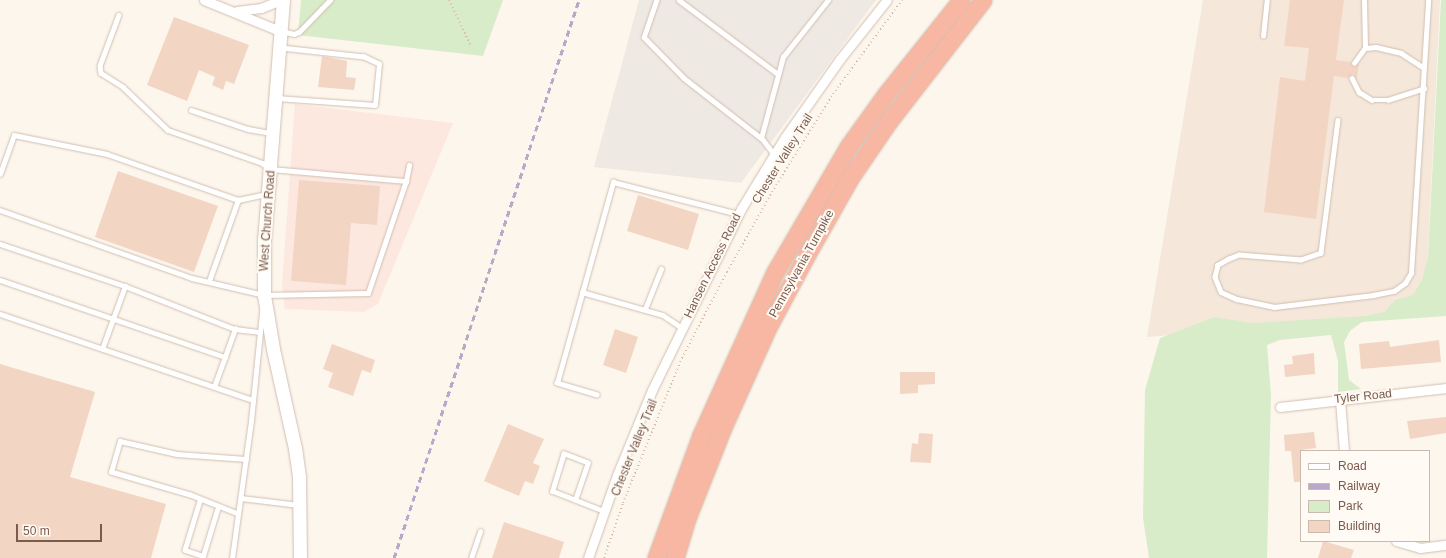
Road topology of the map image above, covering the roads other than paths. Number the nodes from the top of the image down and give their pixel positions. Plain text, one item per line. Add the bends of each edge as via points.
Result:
1 (204, 0) edge
2 (282, 0) edge
3 (330, 0) edge
4 (657, 0) edge
5 (679, 0) edge
6 (828, 0) edge
7 (887, 0) edge
8 (961, 0) edge
9 (982, 0) edge
10 (1267, 0) edge
11 (1364, 0) edge
12 (1428, 0) edge
13 (231, 11) junction
14 (119, 15) dead end
15 (280, 31) junction
16 (1263, 36) dead end
17 (279, 48) junction
18 (1365, 48) junction
19 (1354, 63) dead end
20 (1424, 68) junction
21 (778, 74) junction
22 (1352, 78) dead end
23 (1424, 88) junction
24 (276, 98) junction
25 (191, 110) dead end
26 (1338, 120) dead end
27 (274, 134) junction
28 (761, 138) junction
29 (774, 155) junction
30 (409, 165) dead end
31 (271, 169) junction
32 (0, 174) edge
33 (406, 181) junction
34 (267, 193) junction
35 (238, 200) junction
36 (0, 210) edge
37 (739, 214) junction
38 (0, 244) edge
39 (661, 269) dead end
40 (0, 280) edge
41 (209, 281) junction
42 (125, 286) junction
43 (582, 292) junction
44 (264, 295) junction
45 (644, 310) junction
46 (0, 314) edge
47 (113, 319) junction
48 (682, 328) junction
49 (235, 329) junction
50 (258, 332) junction
51 (102, 349) junction
52 (225, 357) junction
53 (214, 387) junction
54 (1446, 388) edge
55 (597, 395) dead end
56 (253, 400) junction
57 (1340, 400) junction
58 (1280, 407) dead end
59 (1344, 450) edge
60 (246, 459) junction
61 (241, 498) junction
62 (575, 500) junction
63 (200, 501) junction
64 (300, 505) junction
65 (218, 507) junction
66 (604, 511) junction
67 (238, 514) junction
68 (480, 532) dead end
69 (1399, 542) edge
70 (1446, 545) edge
71 (232, 558) edge
72 (300, 558) edge
73 (471, 558) edge
74 (588, 558) edge
75 (656, 558) edge
76 (676, 558) edge

1 - 13 street
2 - 13 street via 249,11
2 - 15 street, West Church Road
3 - 15 lane via 299,32 294,34
4 - 28 lane via 644,37 684,78
5 - 21 lane
6 - 21 lane via 783,57
7 - 29 street, Hansen Access Road via 840,59
8 - 75 highway, Pennsylvania Turnpike via 886,94 848,147 776,272 701,435
9 - 76 highway, Pennsylvania Turnpike via 889,121 850,178 807,254 767,329 723,427 688,518
10 - 16 lane
11 - 18 lane
12 - 20 lane
13 - 15 street
14 - 31 lane via 100,66 101,73 123,87 168,130 262,163
15 - 17 street, West Church Road
17 - 24 street, West Church Road
17 - 24 lane via 364,56 379,64 375,105
18 - 19 lane
18 - 20 lane via 1381,47 1401,53
20 - 23 lane
21 - 28 lane
22 - 23 lane via 1359,92 1372,100 1388,100
23 - 26 lane via 1411,273 1406,283 1394,291 1274,307 1237,299 1221,292 1215,277 1218,265 1239,255 1300,260 1321,253
24 - 27 street, West Church Road
25 - 27 lane via 248,130
27 - 31 street, West Church Road
28 - 29 lane
29 - 37 street, Hansen Access Road
30 - 33 lane
31 - 33 lane
31 - 34 street, West Church Road
32 - 35 lane via 14,135 107,154
33 - 44 lane via 368,293
34 - 35 lane
34 - 44 street, West Church Road
35 - 41 lane
36 - 41 lane via 192,278
37 - 43 lane via 613,182
37 - 48 street, Hansen Access Road
38 - 42 lane
39 - 45 lane
40 - 47 lane
41 - 44 lane
42 - 47 lane
42 - 49 lane
43 - 45 lane
43 - 55 lane via 557,382
44 - 50 lane
44 - 64 street, West Church Road via 295,448
45 - 48 lane via 663,315
46 - 51 lane
47 - 51 lane
47 - 52 lane
48 - 66 street, Hansen Access Road via 652,390
49 - 50 lane
49 - 52 lane
50 - 56 lane
51 - 53 lane
52 - 53 lane
53 - 56 lane
54 - 57 street, Tyler Road
56 - 60 lane
57 - 58 street, Tyler Road
57 - 59 street
60 - 61 lane
60 - 63 lane via 177,454 120,441 111,472 190,495
61 - 64 lane
61 - 67 lane
62 - 62 lane via 553,491 564,454 588,463
62 - 66 lane
63 - 65 lane
63 - 65 lane via 185,550 203,556
64 - 72 street, West Church Road
65 - 67 lane
66 - 74 street, Hansen Access Road
67 - 71 lane
68 - 73 lane
69 - 70 street via 1420,548

